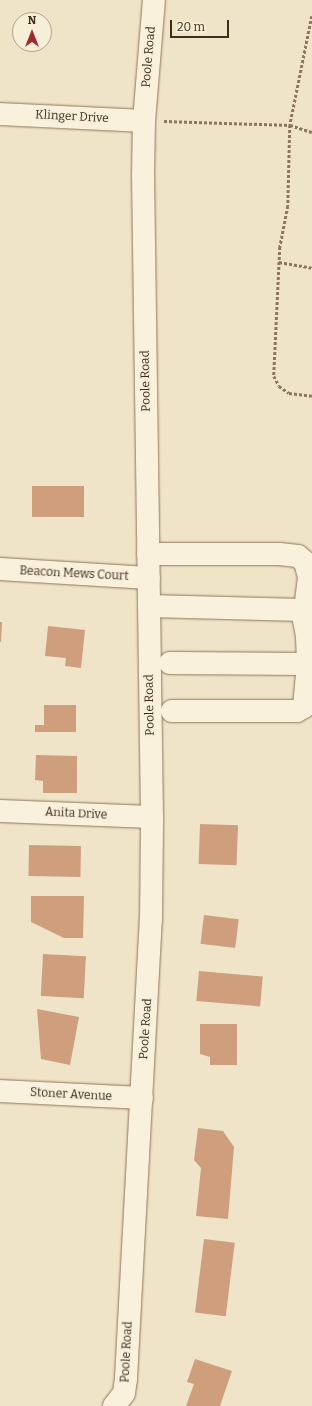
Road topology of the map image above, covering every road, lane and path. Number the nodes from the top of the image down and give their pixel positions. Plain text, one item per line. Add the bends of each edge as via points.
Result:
1 (154, 0) edge
2 (312, 16) edge
3 (0, 114) edge
4 (144, 121) junction
5 (290, 125) junction
6 (312, 132) edge
7 (279, 262) junction
8 (312, 268) edge
9 (312, 396) edge
10 (148, 554) junction
11 (0, 569) edge
12 (149, 578) junction
13 (149, 606) junction
14 (302, 610) junction
15 (170, 663) dead end
16 (308, 664) junction
17 (172, 711) dead end
18 (0, 810) edge
19 (152, 817) junction
20 (0, 1091) edge
21 (142, 1098) junction
22 (114, 1406) edge

1 - 4 street, Poole Road
2 - 5 path
3 - 4 street, Klinger Drive
4 - 5 path
4 - 10 street, Poole Road
5 - 6 path
5 - 7 path via 288,206
7 - 8 path
7 - 9 path via 274,376 278,386 289,393
10 - 12 street, Poole Road
10 - 14 street via 298,556 305,562 309,578 306,603
11 - 12 street, Beacon Mews Court
12 - 13 street, Poole Road
13 - 14 street
13 - 19 street, Poole Road
14 - 16 street via 307,636
15 - 16 street
16 - 17 street via 304,707 297,711
18 - 19 street, Anita Drive
19 - 21 street, Poole Road via 152,920
20 - 21 street, Stoner Avenue
21 - 22 street, Poole Road via 126,1378 124,1393

